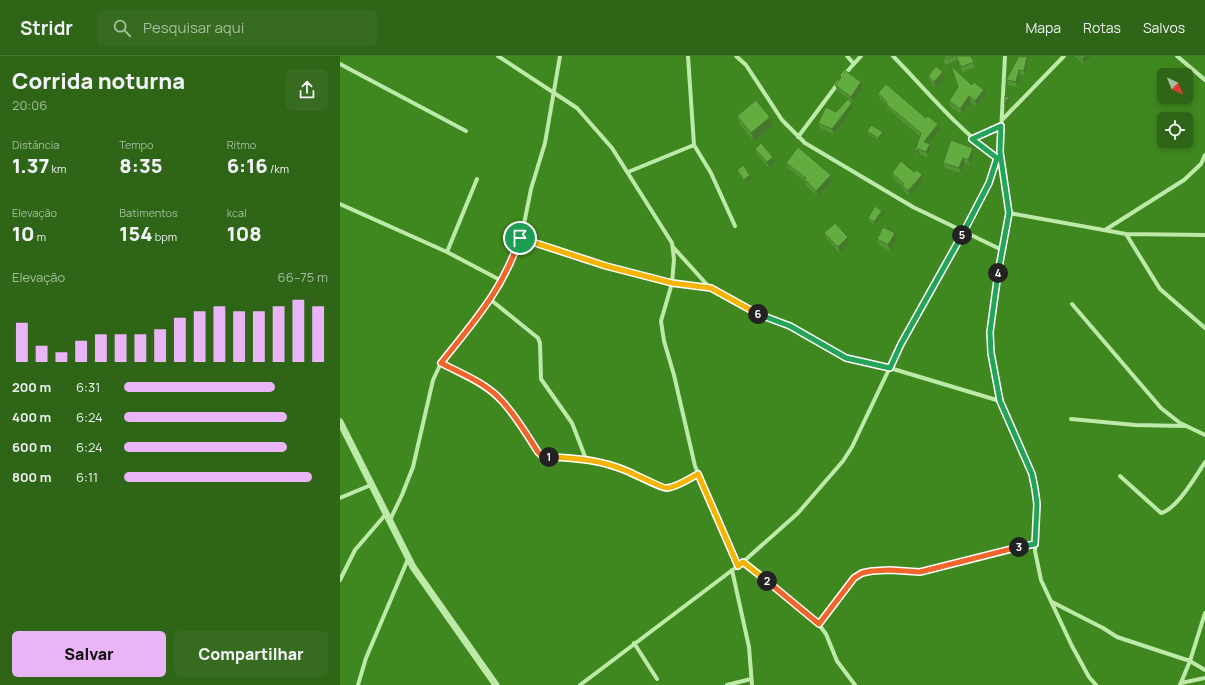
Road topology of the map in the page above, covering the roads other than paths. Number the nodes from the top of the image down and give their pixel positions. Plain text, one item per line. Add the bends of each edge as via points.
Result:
1 (498, 56) edge
2 (560, 56) edge
3 (688, 56) edge
4 (736, 56) edge
5 (847, 56) edge
6 (861, 56) edge
7 (893, 56) edge
8 (1005, 56) edge
9 (1064, 56) edge
10 (1177, 56) edge
11 (853, 63) junction
12 (340, 64) edge
13 (1205, 80) edge
14 (554, 94) junction
15 (1002, 120) junction
16 (1001, 126) junction
17 (466, 131) dead end
18 (798, 137) junction
19 (972, 139) junction
20 (694, 145) junction
21 (1000, 152) junction
22 (1205, 155) edge
23 (997, 158) junction
24 (628, 172) junction
25 (477, 179) dead end
26 (340, 204) edge
27 (1009, 213) junction
28 (735, 226) dead end
29 (965, 230) junction
30 (1105, 230) junction
31 (1126, 234) junction
32 (1205, 235) edge
33 (520, 238) junction
34 (673, 247) junction
35 (1002, 250) junction
36 (447, 252) junction
37 (502, 281) junction
38 (672, 283) junction
39 (711, 288) junction
40 (491, 300) junction
41 (1072, 304) dead end
42 (1205, 328) edge
43 (441, 363) junction
44 (890, 368) junction
45 (1000, 401) junction
46 (1071, 419) dead end
47 (340, 422) edge
48 (1188, 426) junction
49 (1205, 429) edge
50 (1197, 430) junction
51 (1205, 435) edge
52 (586, 459) junction
53 (1205, 462) edge
54 (698, 474) junction
55 (1120, 476) dead end
56 (371, 486) junction
57 (340, 498) edge
58 (386, 514) junction
59 (389, 522) junction
60 (1035, 544) junction
61 (408, 559) junction
62 (743, 562) junction
63 (738, 566) junction
64 (732, 570) junction
65 (340, 580) edge
66 (1052, 602) junction
67 (1205, 613) edge
68 (819, 624) junction
69 (634, 643) junction
70 (1190, 661) junction
71 (1205, 670) edge
72 (1205, 678) edge
73 (657, 679) dead end
74 (751, 679) junction
75 (1180, 684) edge
76 (358, 685) edge
77 (496, 685) edge
78 (580, 685) edge
79 (726, 685) edge
80 (752, 685) edge
81 (855, 685) edge
82 (1096, 685) edge

1 - 14 street
2 - 14 street
3 - 20 street
4 - 18 street via 746,65 782,120
5 - 11 street
6 - 11 street
7 - 19 street
8 - 15 street
9 - 15 street
10 - 13 street
11 - 18 street
12 - 17 street
14 - 24 street via 577,108 612,148
14 - 33 street via 545,143
15 - 16 street
16 - 19 street
16 - 21 street
18 - 29 street via 852,173 913,207
19 - 23 street
20 - 24 street
20 - 28 street
21 - 23 street
21 - 27 street
22 - 30 street via 1201,164 1184,180
23 - 29 street via 989,183
24 - 34 street
25 - 36 street
26 - 36 street
27 - 30 street
27 - 35 street
29 - 35 street
29 - 44 street
30 - 31 street
31 - 32 street
31 - 42 street via 1160,288
33 - 37 street
33 - 38 street via 600,265
34 - 38 street
34 - 39 street
35 - 45 street via 990,332 991,353
36 - 37 street
37 - 40 street
38 - 39 street
38 - 54 street via 661,321
39 - 44 street via 758,314 790,326 846,358
40 - 43 street
40 - 52 street via 538,338 541,378 572,423
41 - 48 street via 1161,408 1172,418
43 - 52 street via 484,386 502,401 542,456
43 - 59 street via 433,380 413,467
44 - 45 street
44 - 62 street via 859,435 843,460 798,513
45 - 60 street via 1032,474 1037,520
46 - 48 street via 1135,425
47 - 56 street
48 - 50 street
49 - 50 street
50 - 51 street
52 - 54 street via 609,464 662,488
53 - 55 street via 1183,494 1166,512 1161,513
54 - 63 street
56 - 57 street
56 - 58 street
58 - 59 street
58 - 65 street via 355,550
59 - 61 street
60 - 66 street via 1041,580
60 - 68 street via 920,572 890,570 862,573 854,578
61 - 76 street via 366,658
61 - 77 street
62 - 63 street
62 - 68 street
63 - 64 street
64 - 69 street
64 - 74 street via 749,647
66 - 70 street via 1117,637
66 - 82 street via 1072,646
67 - 70 street
68 - 81 street via 837,661
69 - 73 street
69 - 78 street
70 - 71 street
70 - 75 street
72 - 75 street
74 - 79 street
74 - 80 street

